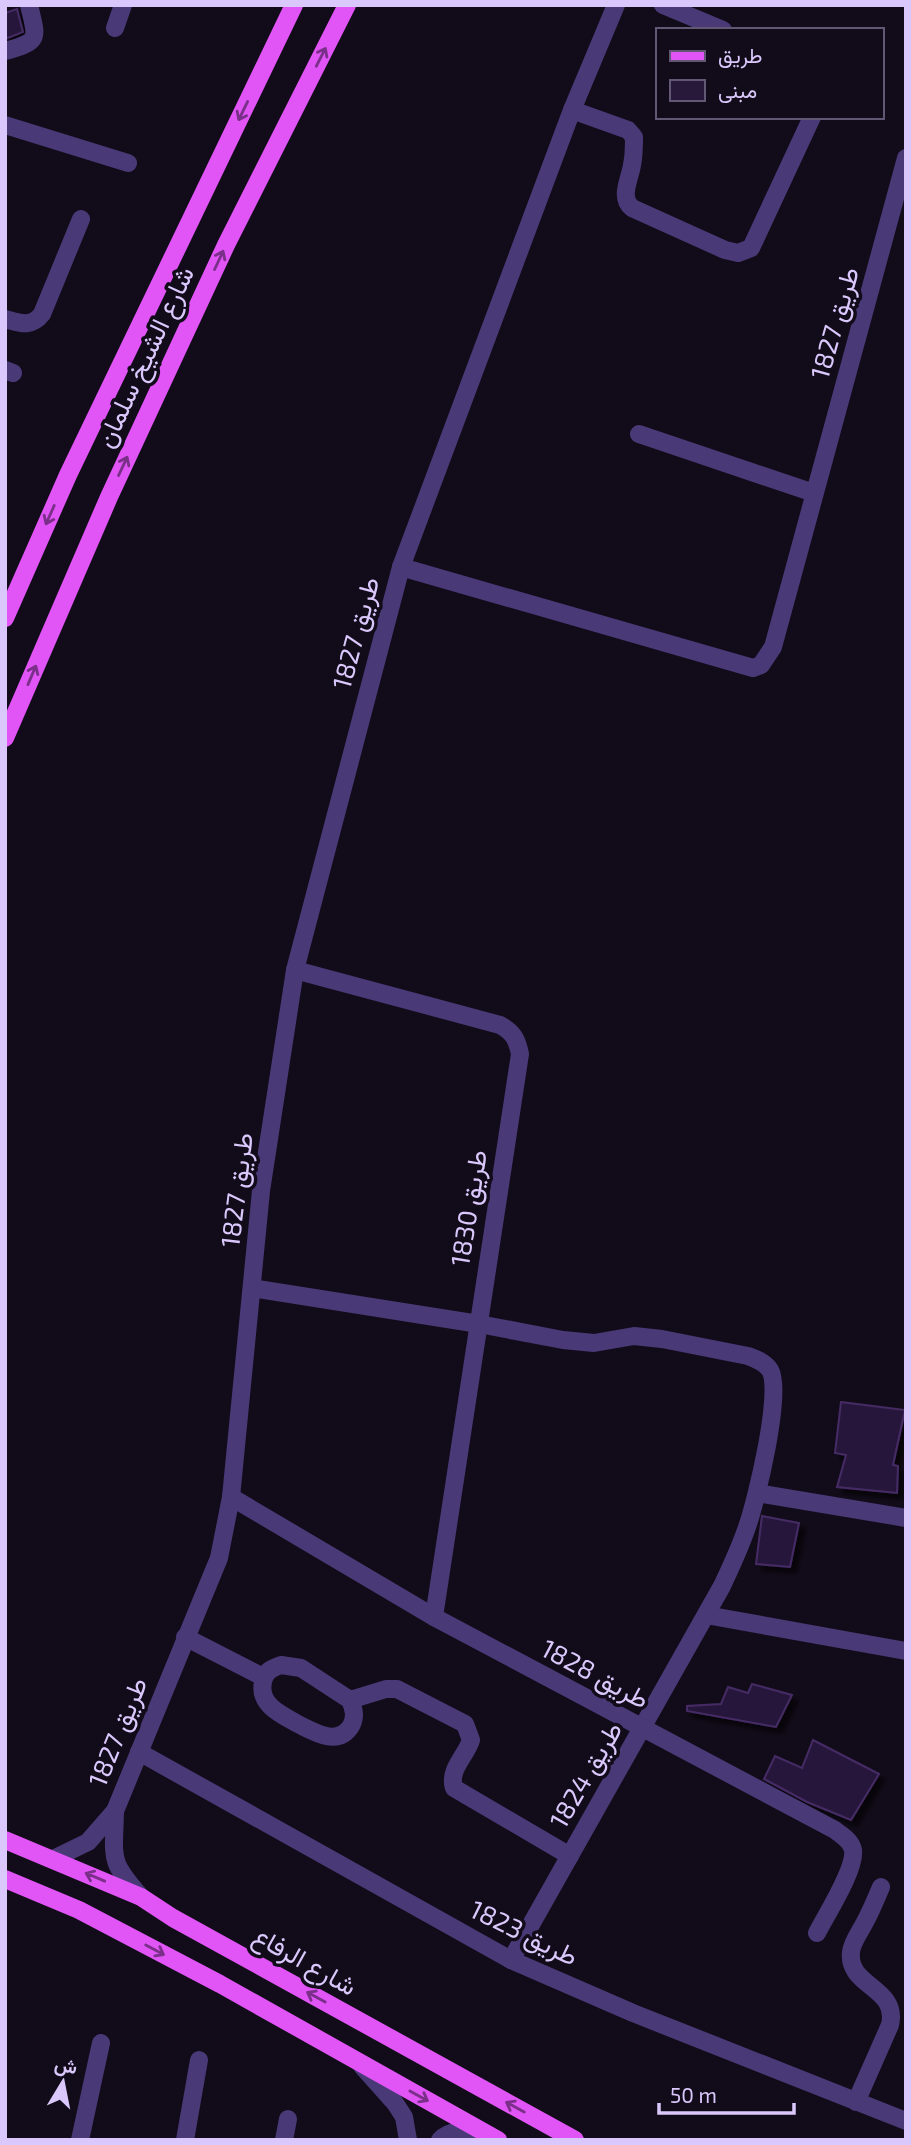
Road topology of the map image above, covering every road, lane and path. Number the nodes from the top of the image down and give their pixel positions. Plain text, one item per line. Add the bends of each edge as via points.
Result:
1 (30, 5) edge
2 (123, 5) edge
3 (294, 5) edge
4 (347, 5) edge
5 (616, 5) edge
6 (663, 5) edge
7 (115, 28) dead end
8 (718, 28) edge
9 (5, 51) edge
10 (572, 110) junction
11 (811, 119) edge
12 (5, 125) edge
13 (906, 158) edge
14 (128, 163) dead end
15 (81, 219) dead end
16 (5, 318) edge
17 (639, 435) dead end
18 (814, 494) junction
19 (401, 567) junction
20 (5, 618) edge
21 (5, 738) edge
22 (295, 970) junction
23 (252, 1288) junction
24 (478, 1324) junction
25 (757, 1493) junction
26 (231, 1497) junction
27 (906, 1518) edge
28 (706, 1615) junction
29 (434, 1617) junction
30 (185, 1637) junction
31 (906, 1651) edge
32 (263, 1677) junction
33 (350, 1700) junction
34 (642, 1729) junction
35 (139, 1752) junction
36 (115, 1811) junction
37 (5, 1840) edge
38 (570, 1856) junction
39 (53, 1859) junction
40 (5, 1880) edge
41 (881, 1887) dead end
42 (141, 1897) junction
43 (817, 1933) dead end
44 (511, 1960) junction
45 (101, 2043) dead end
46 (200, 2060) dead end
47 (360, 2063) junction
48 (856, 2102) junction
49 (288, 2119) dead end
50 (906, 2121) edge
51 (491, 2136) edge
52 (80, 2140) edge
53 (185, 2140) edge
54 (284, 2140) edge
55 (408, 2140) edge
56 (440, 2140) edge
57 (575, 2140) edge

1 - 9 street via 34,39
2 - 7 street
3 -> 20 main road, شارع الشيخ سلمان via 68,475
21 -> 4 main road, شارع الشيخ سلمان via 109,497 220,258
5 - 10 street, طريق 1827
6 - 8 street
10 - 11 street via 628,130 634,137 627,204 738,253 751,248
10 - 19 street, طريق 1827
12 - 14 street
13 - 18 street, طريق 1827
15 - 16 street via 42,314 26,324
17 - 18 street
18 - 19 street, طريق 1827 via 773,647 761,666 752,668
19 - 22 street, طريق 1827
22 - 23 street, طريق 1827 via 261,1191
22 - 24 street, طريق 1830 via 500,1025 517,1040 520,1054
23 - 24 street
23 - 26 street, طريق 1827
24 - 25 street, طريق 1824 via 594,1343 634,1336 662,1339 761,1360 770,1370 774,1396
24 - 29 street, طريق 1830
25 - 27 street
25 - 28 street, طريق 1824 via 736,1556
26 - 29 street, طريق 1828
26 - 30 street, طريق 1827 via 219,1558
28 - 31 street
28 - 34 street, طريق 1824
29 - 34 street, طريق 1828
30 - 32 street
30 - 35 street, طريق 1827
32 - 33 street via 272,1668 292,1665
32 - 33 street via 265,1699 273,1709 322,1736 334,1737 350,1727 354,1718
33 - 38 street via 397,1689 465,1724 471,1740 453,1772 454,1788
34 - 38 street, طريق 1824
34 - 43 street, طريق 1828 via 849,1840 852,1865
35 - 36 street, طريق 1827
35 - 44 street, طريق 1823
36 - 39 street, طريق 1827 via 88,1842
36 - 42 street, طريق 1827 via 114,1860
37 - 39 main road, شارع الرفاع
38 - 44 street, طريق 1824
42 -> 39 main road, شارع الرفاع
40 -> 47 main road via 79,1910
41 - 48 street via 851,1952 852,1964 893,2013
57 -> 42 main road, شارع الرفاع
44 - 48 street, طريق 1823
45 - 52 street
46 - 53 street
47 -> 51 main road
47 - 55 street via 396,2103 404,2116
48 - 50 street, طريق 1823
49 - 54 street
51 - 56 street via 461,2130

